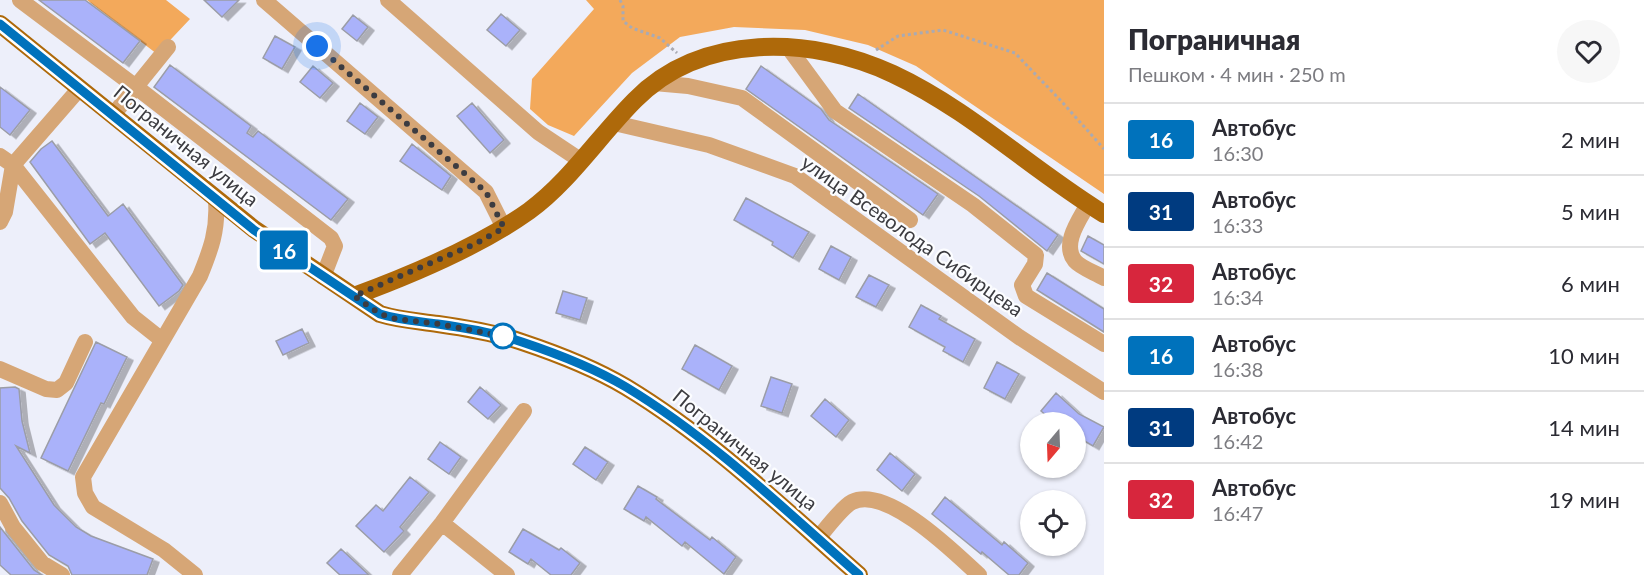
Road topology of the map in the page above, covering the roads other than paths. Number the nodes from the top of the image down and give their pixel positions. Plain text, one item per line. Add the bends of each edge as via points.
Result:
1 (20, 0) edge
2 (264, 0) edge
3 (388, 0) edge
4 (0, 24) edge
5 (168, 46) dead end
6 (788, 47) junction
7 (654, 83) junction
8 (136, 87) junction
9 (80, 88) junction
10 (113, 115) junction
11 (614, 123) junction
12 (6, 160) edge
13 (580, 160) junction
14 (216, 201) junction
15 (1088, 204) junction
16 (1104, 214) edge
17 (910, 220) dead end
18 (0, 222) edge
19 (504, 228) junction
20 (323, 277) junction
21 (1104, 278) edge
22 (354, 296) junction
23 (162, 340) junction
24 (85, 342) dead end
25 (1104, 344) edge
26 (0, 369) edge
27 (1104, 392) edge
28 (524, 411) dead end
29 (0, 503) edge
30 (442, 523) junction
31 (818, 538) junction
32 (62, 575) edge
33 (195, 575) edge
34 (400, 575) edge
35 (507, 575) edge
36 (859, 575) edge
37 (979, 575) edge

1 - 8 street
2 - 19 street via 486,192
3 - 13 street via 538,132
4 - 9 main road, Пограничная улица
5 - 8 street
6 - 7 main road via 729,50 687,62
6 - 15 main road via 859,60 927,90
6 - 25 street via 835,111 973,206 1036,255 1022,285 1026,296
7 - 11 main road
7 - 17 street via 742,98
8 - 10 street
8 - 20 street via 331,238 334,246
9 - 10 main road, Пограничная улица
9 - 12 street
10 - 14 main road, Пограничная улица
11 - 13 main road
11 - 27 street, улица Всеволода Сибирцева via 709,145 795,176 1019,337
12 - 18 street via 5,212
12 - 23 street via 133,317
13 - 19 main road via 538,203
14 - 20 main road, Пограничная улица
14 - 23 street via 217,222 207,259
15 - 16 main road
15 - 21 street via 1070,240 1071,253 1076,262
19 - 22 main road
20 - 22 main road, Пограничная улица
22 - 31 main road, Пограничная улица via 380,314 396,319 521,341 625,386 709,445
23 - 33 street via 91,461 83,477 85,493 93,507 164,550
24 - 26 street via 66,383 57,390
28 - 30 street
29 - 32 street via 13,527 42,563
30 - 34 street
30 - 35 street
31 - 36 main road, Пограничная улица
31 - 37 street, Пограничная улица via 851,502 862,499 898,508

